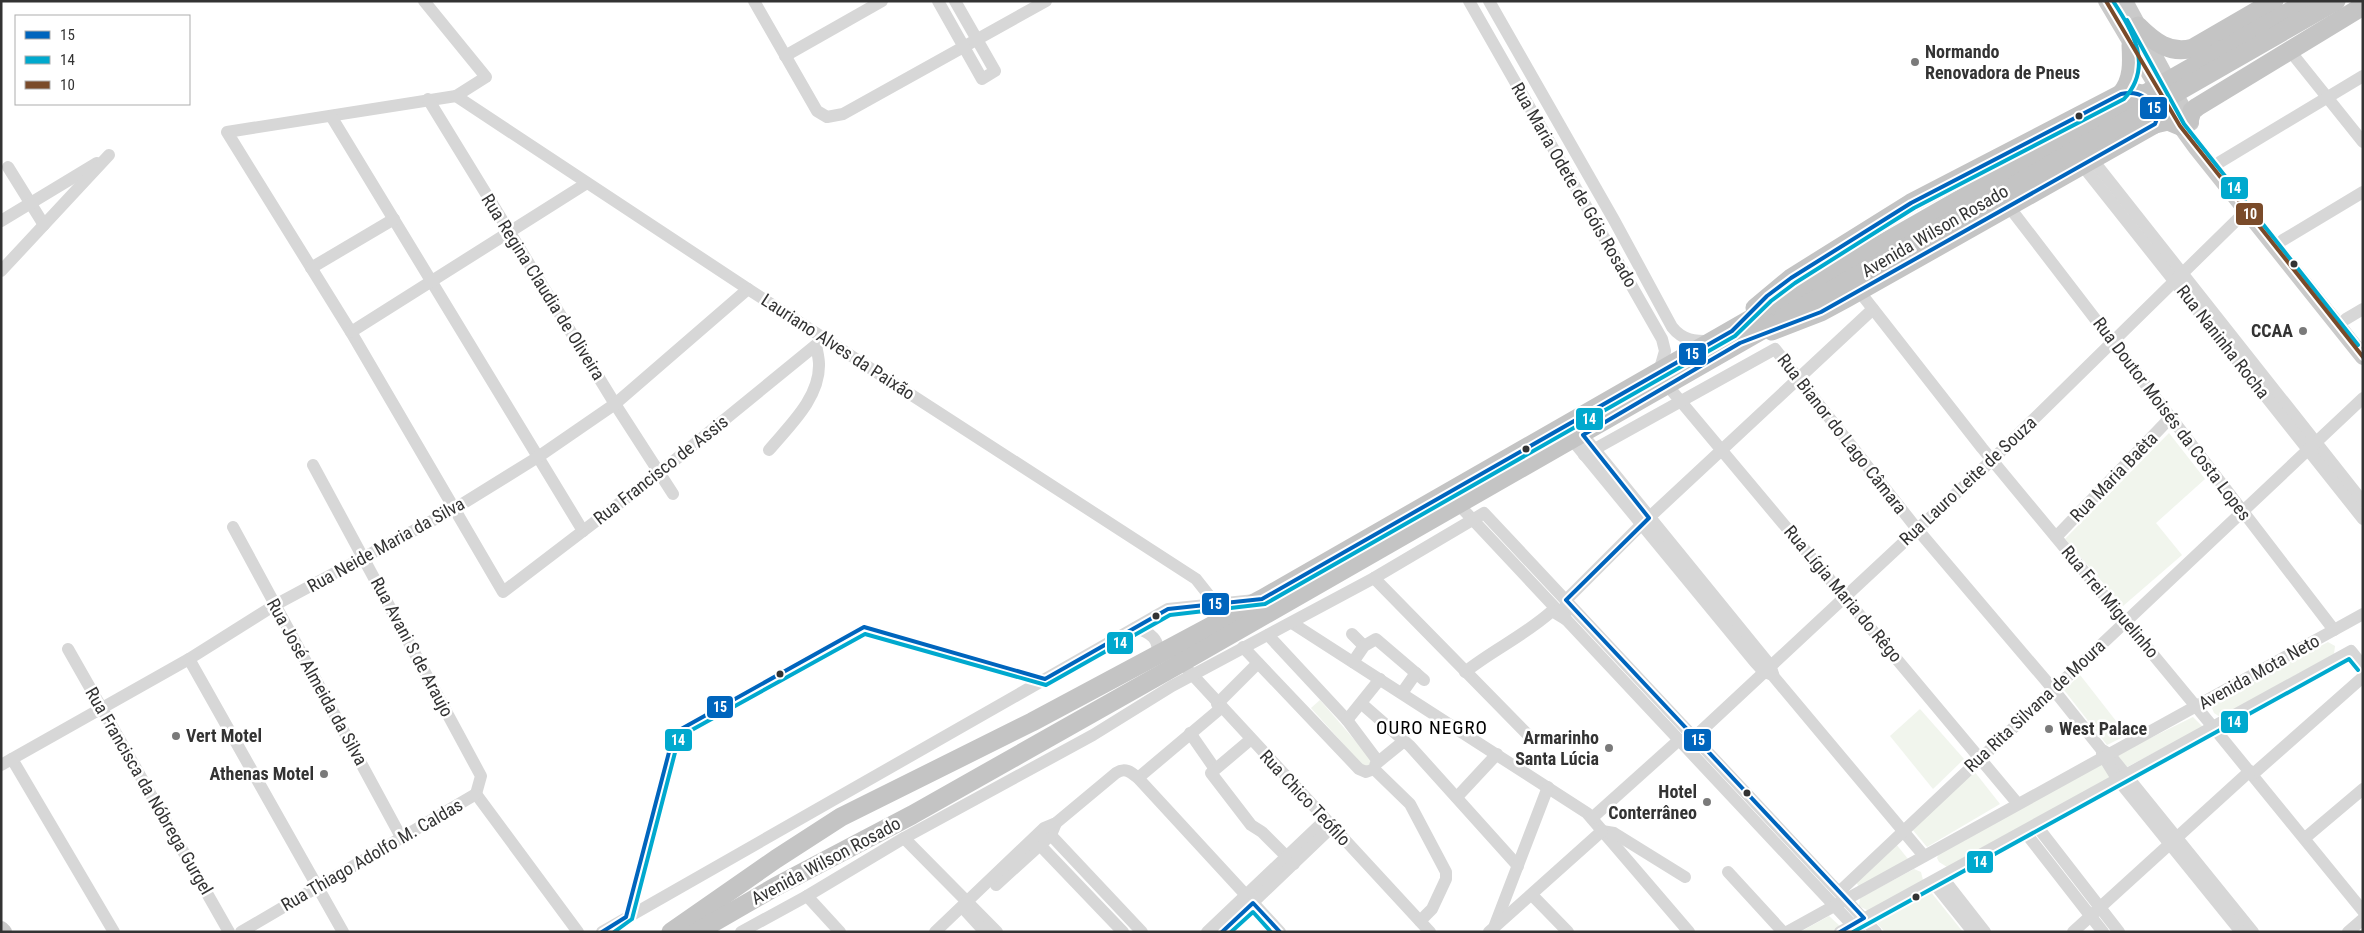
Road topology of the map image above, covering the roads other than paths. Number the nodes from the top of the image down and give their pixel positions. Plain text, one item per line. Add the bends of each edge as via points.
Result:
1 (424, 1) edge
2 (754, 1) edge
3 (882, 1) edge
4 (938, 1) edge
5 (955, 1) edge
6 (1046, 1) edge
7 (1469, 1) edge
8 (1489, 1) edge
9 (2106, 1) edge
10 (2125, 1) edge
11 (2274, 1) edge
12 (2308, 1) edge
13 (2336, 1) edge
14 (2363, 6) edge
15 (2249, 8) edge
16 (2138, 26) junction
17 (2208, 40) junction
18 (978, 41) junction
19 (2131, 45) junction
20 (965, 48) junction
21 (2290, 51) junction
22 (786, 56) junction
23 (2363, 76) edge
24 (2232, 86) junction
25 (2121, 94) junction
26 (456, 96) junction
27 (2328, 97) junction
28 (428, 99) junction
29 (1531, 106) junction
30 (331, 116) junction
31 (1557, 120) junction
32 (2184, 123) junction
33 (2154, 124) junction
34 (2363, 142) edge
35 (2087, 162) junction
36 (2220, 162) junction
37 (8, 168) dead end
38 (1569, 175) junction
39 (588, 183) junction
40 (2363, 192) edge
41 (31, 203) junction
42 (1604, 203) junction
43 (2010, 208) junction
44 (2246, 211) junction
45 (394, 219) junction
46 (1, 221) edge
47 (44, 225) junction
48 (509, 233) junction
49 (2283, 240) junction
50 (311, 268) junction
51 (1, 271) edge
52 (2179, 278) junction
53 (432, 281) junction
54 (748, 289) junction
55 (1859, 291) junction
56 (1873, 308) junction
57 (2363, 309) edge
58 (1779, 312) junction
59 (2346, 319) junction
60 (351, 332) junction
61 (1736, 337) junction
62 (1713, 341) junction
63 (2363, 341) edge
64 (2113, 342) junction
65 (2363, 357) edge
66 (1799, 378) junction
67 (1663, 379) junction
68 (2363, 398) edge
69 (1680, 401) junction
70 (615, 404) junction
71 (2171, 417) junction
72 (1583, 445) junction
73 (2312, 446) junction
74 (769, 450) dead end
75 (1721, 450) junction
76 (538, 457) junction
77 (1992, 460) junction
78 (313, 466) dead end
79 (659, 473) junction
80 (673, 494) dead end
81 (2363, 502) edge
82 (1458, 504) junction
83 (454, 509) junction
84 (2243, 511) junction
85 (2363, 519) edge
86 (1473, 520) junction
87 (1645, 521) junction
88 (233, 527) dead end
89 (1917, 529) junction
90 (583, 531) junction
91 (2056, 537) junction
92 (364, 558) junction
93 (1374, 578) junction
94 (1845, 596) junction
95 (1262, 599) junction
96 (1566, 600) junction
97 (1215, 603) junction
98 (275, 605) junction
99 (2363, 614) edge
100 (1565, 619) junction
101 (2126, 621) junction
102 (1292, 623) junction
103 (1135, 628) junction
104 (2334, 630) junction
105 (1352, 634) dead end
106 (1268, 635) junction
107 (1364, 646) junction
108 (1243, 647) junction
109 (68, 650) dead end
110 (1156, 657) junction
111 (189, 659) junction
112 (1353, 662) junction
113 (1258, 663) junction
114 (2363, 666) edge
115 (1186, 669) junction
116 (1769, 671) junction
117 (1465, 672) junction
118 (2363, 677) edge
119 (1380, 679) junction
120 (2053, 689) junction
121 (1402, 693) junction
122 (1646, 696) junction
123 (1362, 704) junction
124 (1219, 706) junction
125 (2196, 706) junction
126 (102, 709) junction
127 (1347, 720) junction
128 (2213, 727) junction
129 (1190, 733) junction
130 (1531, 738) dead end
131 (1250, 740) junction
132 (1686, 741) junction
133 (1404, 742) junction
134 (1497, 754) junction
135 (2104, 754) junction
136 (1980, 758) junction
137 (7, 762) edge
138 (1376, 766) junction
139 (1215, 769) junction
140 (2252, 774) junction
141 (2122, 777) junction
142 (1138, 778) junction
143 (1548, 787) junction
144 (896, 788) junction
145 (2363, 789) edge
146 (476, 794) junction
147 (1457, 797) junction
148 (2018, 804) junction
149 (912, 815) junction
150 (841, 818) junction
151 (1592, 818) junction
152 (1329, 823) junction
153 (2030, 828) junction
154 (1050, 829) junction
155 (1602, 831) junction
156 (1903, 831) junction
157 (401, 837) junction
158 (2305, 838) junction
159 (902, 839) junction
160 (1037, 841) junction
161 (859, 843) junction
162 (2176, 844) junction
163 (1924, 856) junction
164 (1290, 860) junction
165 (1518, 866) junction
166 (1728, 872) dead end
167 (1685, 877) dead end
168 (1938, 880) junction
169 (318, 887) junction
170 (1532, 895) junction
171 (807, 896) junction
172 (1250, 899) junction
173 (1840, 899) junction
174 (967, 907) junction
175 (2363, 912) edge
176 (2233, 914) junction
177 (2099, 918) edge
178 (2363, 919) edge
179 (1420, 921) junction
180 (1859, 925) edge
181 (1491, 930) edge
182 (114, 932) edge
183 (229, 932) edge
184 (241, 932) edge
185 (343, 932) edge
186 (578, 932) edge
187 (602, 932) edge
188 (671, 932) edge
189 (697, 932) edge
190 (741, 932) edge
191 (840, 932) edge
192 (935, 932) edge
193 (948, 932) edge
194 (984, 932) edge
195 (997, 932) edge
196 (1123, 932) edge
197 (1142, 932) edge
198 (1207, 932) edge
199 (1222, 932) edge
200 (1280, 932) edge
201 (1430, 932) edge
202 (1568, 932) edge
203 (1689, 932) edge
204 (1785, 932) edge
205 (1840, 932) edge
206 (1876, 932) edge
207 (1973, 932) edge
208 (1985, 932) edge
209 (2073, 932) edge
210 (2085, 932) edge
211 (2119, 932) edge
212 (2241, 932) edge
213 (2253, 932) edge
214 (2348, 932) edge

1 - 26 street via 486,76
2 - 22 street
3 - 22 street
4 - 20 street
5 - 18 street
6 - 18 street
7 - 29 street, Rua Maria Odete de Góis Rosado
8 - 31 street, Rua Maria Odete de Góis Rosado
9 - 19 main road
10 - 16 main road
11 - 15 highway
12 - 58 highway, Avenida Wilson Rosado, bridge
13 - 58 highway, Avenida Wilson Rosado, bridge
14 - 21 highway
15 - 17 highway
16 - 17 highway via 2153,40 2171,49 2185,50
16 - 32 main road
17 - 24 highway via 2189,59 2190,72 2203,91
18 - 20 street
18 - 20 street via 995,71 982,78
19 - 25 highway via 2131,72
19 - 32 main road
20 - 22 street via 832,117 822,116 817,111
21 - 24 highway
21 - 27 street
23 - 27 street
24 - 32 highway via 2197,107
25 - 33 highway via 2136,92 2146,96 2158,116
25 - 61 highway via 1912,203 1790,278 1767,296
26 - 28 street
26 - 39 street, Lauriano Alves da Paixão
27 - 34 street
27 - 36 street
28 - 30 street
28 - 48 street, Rua Regina Claudia de Oliveira
29 - 31 street via 1525,88 1530,84
29 - 38 street, Rua Maria Odete de Góis Rosado
30 - 45 street
30 - 50 street via 227,132
31 - 42 street, Rua Maria Odete de Góis Rosado
32 - 33 highway via 2168,121
32 - 36 main road
32 - 44 main road
33 - 35 highway
35 - 43 highway
35 - 52 street, Rua Naninha Rocha
36 - 49 main road
37 - 41 street
38 - 42 street via 1604,226 1610,222
38 - 67 street, Rua Maria Odete de Góis Rosado via 1662,339
39 - 48 street
39 - 54 street, Lauriano Alves da Paixão
40 - 49 street
41 - 46 street
41 - 47 street
41 - 47 street via 109,155
42 - 62 street, Rua Maria Odete de Góis Rosado via 1675,331 1689,340
43 - 55 highway
43 - 64 street, Rua Doutor Moisés da Costa Lopes
44 - 52 street, Rua Lauro Leite de Souza
44 - 65 main road
45 - 50 street
45 - 53 street
47 - 51 street
48 - 53 street
48 - 70 street, Rua Regina Claudia de Oliveira
49 - 59 main road
50 - 60 street
52 - 64 street, Rua Lauro Leite de Souza
52 - 73 street, Rua Naninha Rocha
53 - 60 street
53 - 76 street
54 - 70 street, Rua Neide Maria da Silva
54 - 97 street, Lauriano Alves da Paixão via 1196,579
55 - 56 street, Rua Frei Miguelinho
55 - 61 highway via 1821,312
56 - 66 street
56 - 77 street, Rua Frei Miguelinho
57 - 59 street
58 - 61 highway, Avenida Wilson Rosado
59 - 63 main road
60 - 83 street
61 - 62 highway, Avenida Wilson Rosado
61 - 67 highway, Avenida Wilson Rosado
62 - 67 highway, Avenida Wilson Rosado
64 - 71 street, Rua Doutor Moisés da Costa Lopes
64 - 77 street, Rua Lauro Leite de Souza
66 - 69 street, Rua Bianor do Lago Câmara via 1775,349
66 - 75 street
66 - 89 street, Rua Bianor do Lago Câmara
67 - 69 street, Rua Lígia Maria do Rêgo
67 - 72 highway, Avenida Wilson Rosado
67 - 95 highway, Avenida Wilson Rosado
68 - 73 street, Rua Rita Silvana de Moura
69 - 72 street
69 - 75 street, Rua Lígia Maria do Rêgo
70 - 76 street, Rua Neide Maria da Silva
70 - 79 street, Rua Regina Claudia de Oliveira
71 - 84 street, Rua Doutor Moisés da Costa Lopes
71 - 91 street, Rua Maria Baêta
72 - 82 highway, Avenida Wilson Rosado
72 - 87 street
73 - 81 street, Rua Naninha Rocha
73 - 84 street, Rua Rita Silvana de Moura
73 - 85 street, Rua Naninha Rocha
74 - 79 street, Rua Francisco de Assis via 804,407 816,385 819,364 816,345
75 - 87 street
75 - 94 street, Rua Lígia Maria do Rêgo
76 - 83 street, Rua Neide Maria da Silva
76 - 90 street
77 - 89 street, Rua Lauro Leite de Souza
77 - 91 street, Rua Frei Miguelinho
78 - 92 street, Rua Avani S de Araujo
79 - 80 street, Rua Regina Claudia de Oliveira
79 - 90 street, Rua Francisco de Assis
82 - 86 street
82 - 115 highway, Avenida Wilson Rosado
83 - 90 street, Rua Francisco de Assis via 503,592
83 - 92 street, Rua Neide Maria da Silva
84 - 101 street, Rua Rita Silvana de Moura
84 - 104 street, Rua Doutor Moisés da Costa Lopes
86 - 93 street
86 - 96 street via 1484,513
86 - 100 street
87 - 96 street
87 - 116 street
88 - 98 street, Rua José Almeida da Silva
89 - 94 street, Rua Lauro Leite de Souza
89 - 120 street, Rua Bianor do Lago Câmara
91 - 101 street, Rua Frei Miguelinho
92 - 98 street, Rua Neide Maria da Silva
92 - 146 street, Rua Avani S de Araujo via 481,776
93 - 102 street
93 - 117 street
94 - 116 street, Rua Lauro Leite de Souza
94 - 136 street, Rua Lígia Maria do Rêgo
95 - 97 street
95 - 110 highway, Avenida Wilson Rosado
96 - 100 street
96 - 122 street
97 - 103 street via 1168,609
98 - 111 street, Rua Neide Maria da Silva
98 - 157 street, Rua José Almeida da Silva
99 - 104 street, Avenida Mota Neto
100 - 117 street via 1552,611 1532,629
100 - 122 street
101 - 120 street, Rua Rita Silvana de Moura
101 - 125 street, Rua Frei Miguelinho
102 - 106 street
102 - 112 street
103 - 110 street via 1144,630 1158,642
103 - 187 street
104 - 125 street, Avenida Mota Neto
105 - 107 street
106 - 108 street
106 - 127 street
107 - 112 street
107 - 121 street via 1373,639 1380,640 1420,676
108 - 113 street
108 - 115 street
109 - 126 street, Rua Francisca da Nóbrega Gurgel
110 - 144 highway, Avenida Wilson Rosado
111 - 126 street, Rua Neide Maria da Silva
111 - 169 street
112 - 119 street
113 - 124 street
113 - 138 street via 1359,769 1366,772
114 - 128 street, Avenida Mota Neto via 2351,651
115 - 124 street, Rua Chico Teófilo
115 - 149 highway, Avenida Wilson Rosado
115 - 159 street via 1093,735
116 - 132 street, Rua Lauro Leite de Souza
116 - 156 street
117 - 130 street
118 - 140 street
119 - 121 street
119 - 123 street
120 - 135 street, Rua Bianor do Lago Câmara
120 - 136 street, Rua Rita Silvana de Moura
121 - 134 street
122 - 132 street
123 - 127 street
123 - 133 street
124 - 129 street
124 - 131 street, Rua Chico Teófilo
125 - 128 street, Rua Frei Miguelinho
125 - 135 street, Avenida Mota Neto
126 - 137 street, Rua Neide Maria da Silva
126 - 183 street, Rua Francisca da Nóbrega Gurgel
127 - 138 street via 1373,752
128 - 140 street, Rua Frei Miguelinho
128 - 141 street, Avenida Mota Neto
129 - 139 street
129 - 142 street
131 - 139 street
131 - 152 street, Rua Chico Teófilo
132 - 151 street, Rua Lauro Leite de Souza
132 - 173 street
133 - 138 street
133 - 147 street
134 - 143 street
134 - 147 street
135 - 141 street, Rua Bianor do Lago Câmara
135 - 148 street, Avenida Mota Neto
136 - 148 street, Rua Lígia Maria do Rêgo
136 - 156 street, Rua Rita Silvana de Moura
137 - 182 street
138 - 179 street via 1410,804 1446,872 1432,909
139 - 164 street via 1210,773 1251,824
140 - 158 street, Rua Frei Miguelinho
140 - 162 street
141 - 153 street, Avenida Mota Neto
141 - 162 street, Rua Bianor do Lago Câmara
142 - 154 street via 1131,772 1120,771
142 - 172 street
143 - 151 street
143 - 165 street
144 - 149 highway via 888,804 891,814
144 - 150 highway, Avenida Wilson Rosado
145 - 158 street
146 - 157 street, Rua Thiago Adolfo M. Caldas
146 - 186 street
147 - 165 street
148 - 163 street, Avenida Mota Neto
149 - 161 highway, Avenida Wilson Rosado
150 - 161 highway via 851,816 862,822
150 - 188 highway, Avenida Wilson Rosado
151 - 155 street
152 - 164 street
152 - 179 street, Rua Chico Teófilo
153 - 168 street, Avenida Mota Neto
153 - 177 street
154 - 160 street
154 - 197 street
155 - 167 street via 1614,833
155 - 170 street
155 - 203 street
156 - 163 street
156 - 173 street, Rua Rita Silvana de Moura
157 - 169 street, Rua Thiago Adolfo M. Caldas
158 - 175 street, Rua Frei Miguelinho
159 - 171 street
159 - 174 street
160 - 174 street
160 - 196 street
161 - 189 highway, Avenida Wilson Rosado
162 - 176 street, Rua Bianor do Lago Câmara
162 - 177 street
163 - 173 street, Avenida Mota Neto
164 - 172 street
165 - 181 street
166 - 204 street
168 - 180 street, Avenida Mota Neto
168 - 207 street
168 - 208 street
169 - 184 street, Rua Thiago Adolfo M. Caldas
169 - 185 street
170 - 181 street
170 - 202 street
171 - 190 street
171 - 191 street
172 - 198 street
172 - 199 street
172 - 200 street
173 - 180 street
173 - 204 street, Avenida Mota Neto
174 - 192 street
174 - 193 street
174 - 194 street
174 - 195 street
176 - 212 street, Rua Bianor do Lago Câmara
176 - 213 street, Rua Bianor do Lago Câmara
177 - 209 street
177 - 210 street
177 - 211 street
178 - 214 street
179 - 201 street, Rua Chico Teófilo
180 - 205 street, Avenida Mota Neto
180 - 206 street

